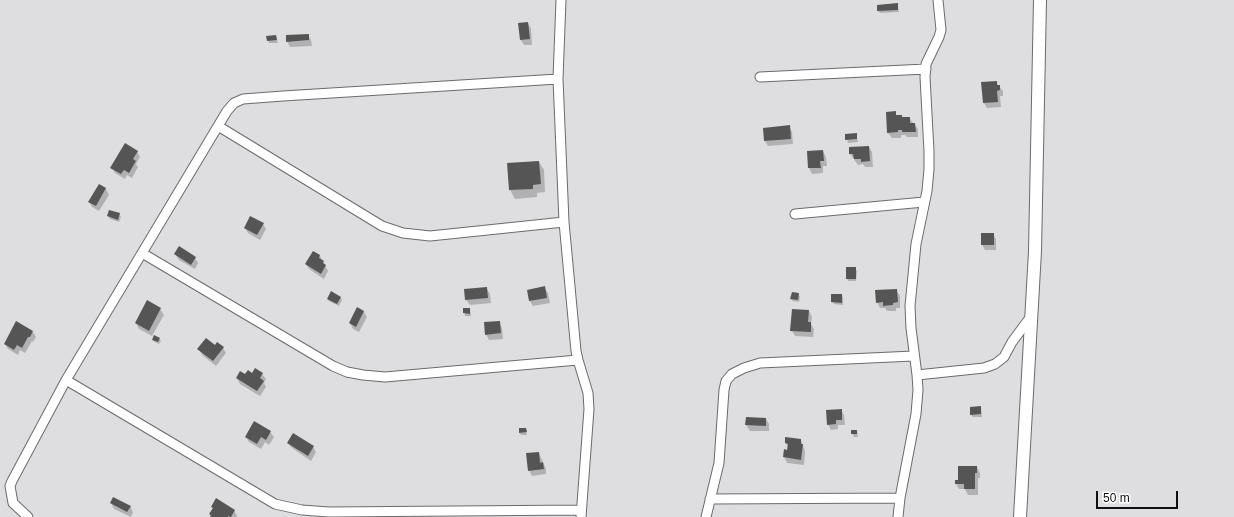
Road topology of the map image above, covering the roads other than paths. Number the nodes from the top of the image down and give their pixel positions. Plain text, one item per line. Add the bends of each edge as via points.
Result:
1 (561, 0) edge
2 (938, 0) edge
3 (1040, 0) edge
4 (926, 69) junction
5 (760, 77) dead end
6 (558, 79) junction
7 (218, 126) junction
8 (924, 202) junction
9 (795, 214) dead end
10 (564, 222) junction
11 (142, 253) junction
12 (1032, 315) junction
13 (914, 356) junction
14 (578, 360) junction
15 (917, 375) junction
16 (66, 380) junction
17 (900, 498) junction
18 (710, 499) junction
19 (581, 514) edge
20 (28, 517) edge
21 (706, 517) edge
22 (898, 517) edge
23 (1020, 517) edge

1 - 6 street
2 - 4 street via 941,30
3 - 12 street
4 - 5 street
4 - 8 street via 929,151
6 - 7 street via 243,99 234,103
6 - 10 street
7 - 10 street via 382,226 403,233 430,236
7 - 11 street
8 - 9 street
8 - 13 street via 916,244 910,306
10 - 14 street
11 - 14 street via 347,372 385,377
11 - 16 street
12 - 15 street via 1004,357 995,364 984,368
12 - 23 street
13 - 15 street
13 - 18 street via 760,363 732,374 726,381 724,390 719,463
14 - 19 street via 588,393 589,409
15 - 17 street via 916,414
16 - 19 street via 275,504 329,512
16 - 20 street via 10,486 13,503
17 - 18 street
17 - 22 street
18 - 21 street

